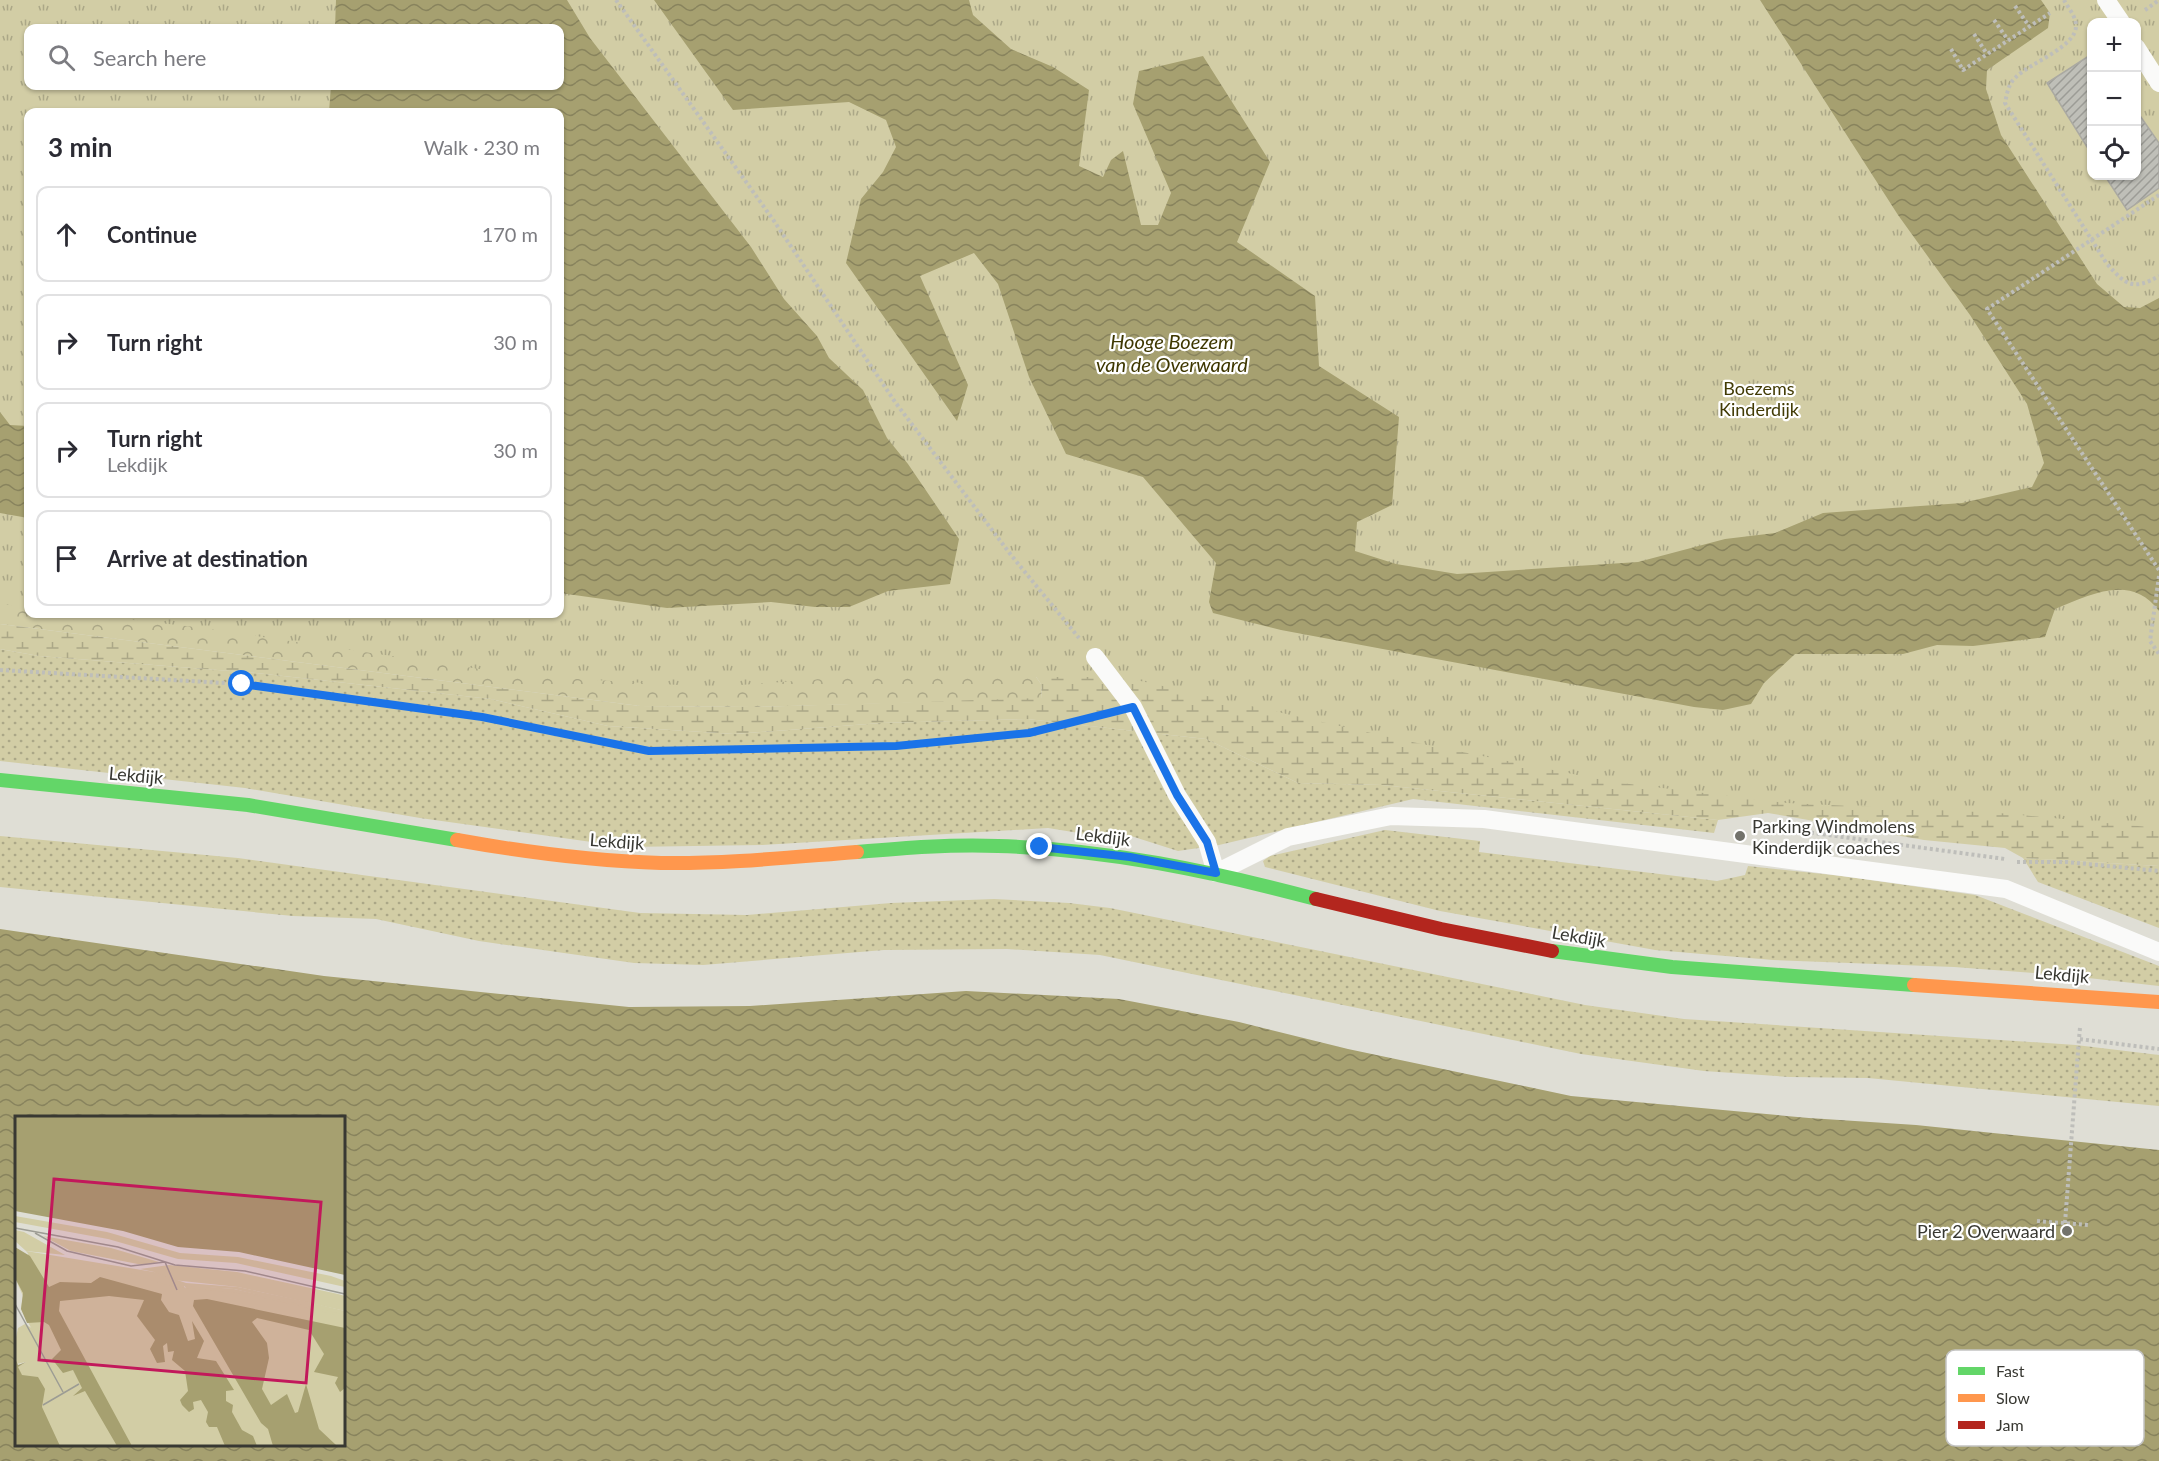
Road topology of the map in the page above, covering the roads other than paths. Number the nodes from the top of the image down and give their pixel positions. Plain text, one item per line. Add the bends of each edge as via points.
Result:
1 (2106, 0) edge
2 (2118, 18) edge
3 (2141, 55) edge
4 (2159, 83) edge
5 (1095, 657) road end
6 (0, 780) edge
7 (1216, 873) junction
8 (2159, 952) edge
9 (2159, 1002) edge

1 - 2 lane
3 - 4 lane
5 - 7 lane via 1133,707 1177,795 1207,842
6 - 7 street, Lekdijk via 286,810 425,836 648,862 768,860 903,848 1040,847 1130,857
7 - 8 lane via 1288,837 1391,816 1484,819 2006,889
7 - 9 street, Lekdijk via 1462,933 1601,959 1720,973 2056,991

